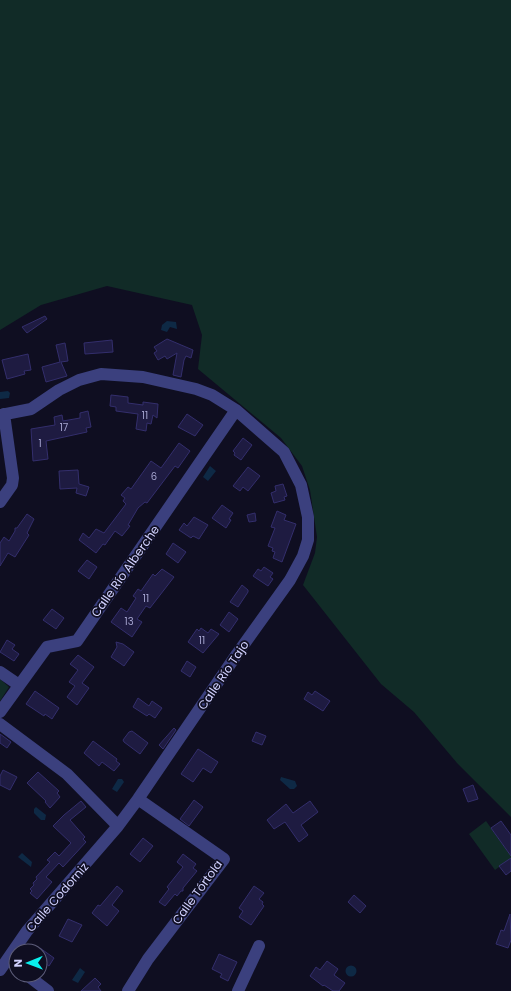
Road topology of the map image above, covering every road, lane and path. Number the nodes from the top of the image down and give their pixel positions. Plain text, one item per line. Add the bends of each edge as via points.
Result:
1 (236, 410) junction
2 (2, 415) edge
3 (0, 502) edge
4 (0, 672) edge
5 (19, 685) junction
6 (0, 712) edge
7 (0, 724) edge
8 (138, 799) junction
9 (118, 826) junction
10 (21, 943) edge
11 (259, 946) dead end
12 (38, 983) edge
13 (48, 991) edge
14 (128, 991) edge
15 (238, 991) edge

1 - 2 street, Calle Río Tajo via 212,395 196,389 143,377 101,374 79,380 31,409
1 - 5 street, Calle Río Alberche via 77,641 47,648
1 - 8 street, Calle Río Tajo via 284,452 301,485 308,517 308,540 303,556 290,580
2 - 3 street via 13,478 12,485
4 - 5 street
5 - 6 street, Calle Río Alberche
7 - 9 street via 67,774
8 - 9 street, Calle Río Tajo
8 - 14 street, Calle Tórtola via 224,859 148,959
9 - 10 street, Calle Codorniz via 27,931
11 - 15 street
12 - 13 street

